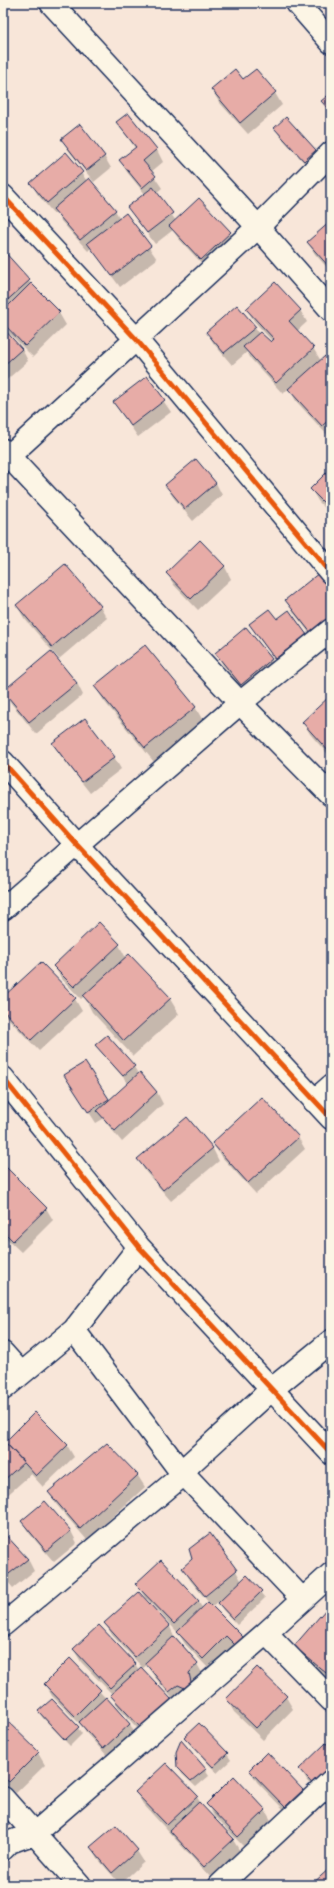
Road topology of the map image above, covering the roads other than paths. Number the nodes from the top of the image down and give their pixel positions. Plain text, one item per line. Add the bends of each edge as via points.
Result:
1 (51, 3) edge
2 (297, 3) edge
3 (331, 42) edge
4 (331, 153) edge
5 (3, 196) edge
6 (258, 227) junction
7 (331, 310) edge
8 (136, 338) junction
9 (6, 453) edge
10 (331, 573) edge
11 (331, 630) edge
12 (240, 703) junction
13 (3, 762) edge
14 (331, 795) edge
15 (77, 845) junction
16 (3, 909) edge
17 (3, 1078) edge
18 (331, 1086) edge
19 (314, 1101) junction
20 (331, 1118) edge
21 (139, 1247) junction
22 (74, 1330) junction
23 (331, 1341) edge
24 (3, 1353) edge
25 (21, 1373) junction
26 (3, 1389) edge
27 (272, 1389) junction
28 (331, 1453) edge
29 (182, 1473) junction
30 (331, 1574) edge
31 (302, 1599) junction
32 (3, 1625) edge
33 (266, 1633) junction
34 (331, 1700) edge
35 (331, 1781) edge
36 (3, 1798) edge
37 (35, 1833) junction
38 (3, 1849) edge
39 (80, 1885) edge
40 (220, 1885) edge

1 - 6 street
2 - 3 street
4 - 6 street
5 - 8 street
6 - 7 street
6 - 8 street
8 - 9 street
8 - 10 street
9 - 12 street
11 - 12 street
12 - 14 street
12 - 15 street
13 - 15 street
15 - 16 street
15 - 19 street
17 - 21 street
18 - 19 street
19 - 20 street
21 - 22 street
21 - 27 street
22 - 25 street
22 - 29 street
23 - 27 street
24 - 25 street
25 - 26 street
27 - 28 street
27 - 29 street
29 - 31 street
29 - 32 street
30 - 31 street
31 - 33 street
33 - 34 street
33 - 37 street
35 - 40 street
36 - 37 street
37 - 38 street via 10,1842
37 - 39 street

